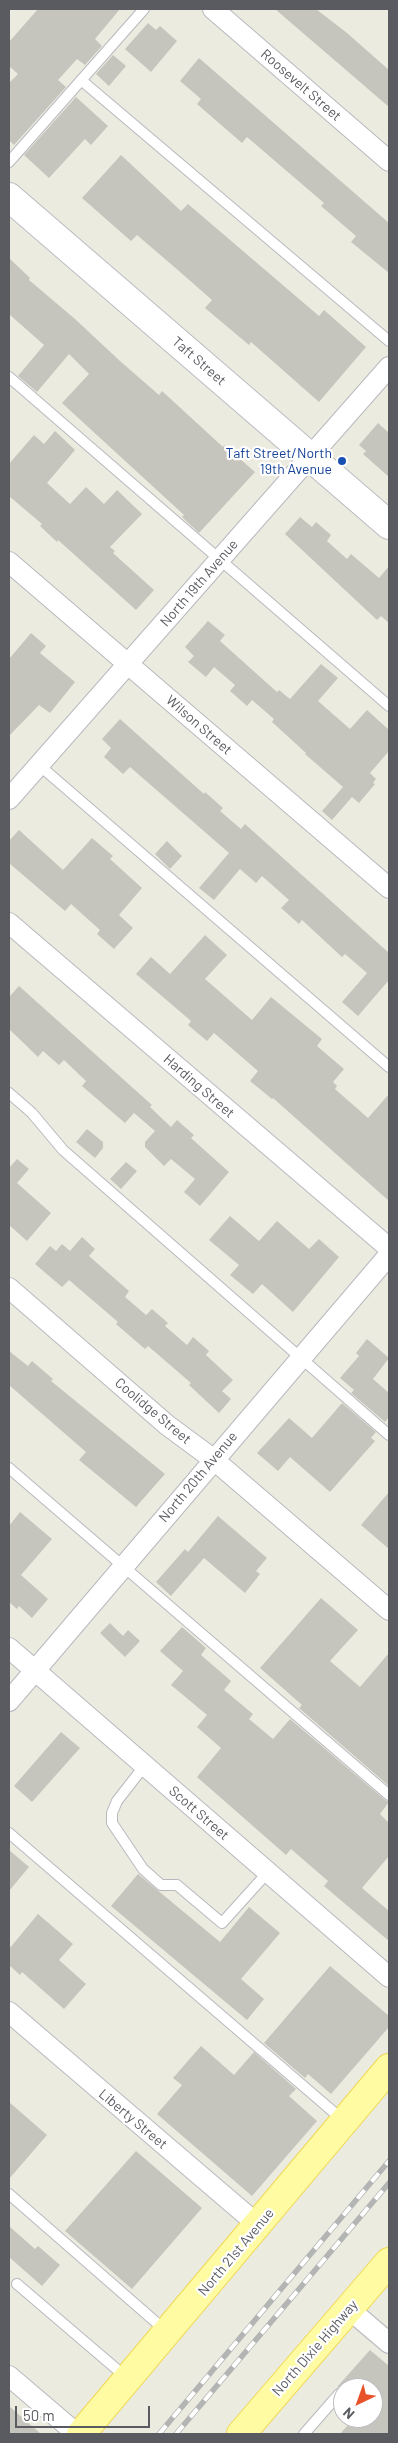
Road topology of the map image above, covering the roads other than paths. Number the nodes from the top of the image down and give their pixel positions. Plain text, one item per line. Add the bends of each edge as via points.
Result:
1 (144, 9) edge
2 (213, 9) edge
3 (81, 80) junction
4 (9, 161) edge
5 (389, 161) edge
6 (15, 206) edge
7 (389, 341) edge
8 (389, 367) edge
9 (9, 377) edge
10 (310, 456) junction
11 (389, 524) edge
12 (219, 559) junction
13 (9, 562) edge
14 (128, 664) junction
15 (389, 706) edge
16 (39, 765) junction
17 (9, 799) edge
18 (389, 888) edge
19 (9, 923) edge
20 (389, 1067) edge
21 (9, 1093) edge
22 (389, 1248) edge
23 (389, 1255) edge
24 (9, 1288) edge
25 (301, 1358) junction
26 (389, 1435) edge
27 (213, 1459) junction
28 (9, 1468) edge
29 (124, 1565) junction
30 (389, 1610) edge
31 (9, 1648) edge
32 (34, 1670) junction
33 (9, 1701) edge
34 (144, 1766) junction
35 (389, 1795) edge
36 (9, 1833) edge
37 (268, 1872) junction
38 (389, 1977) edge
39 (9, 2012) edge
40 (389, 2068) edge
41 (345, 2121) junction
42 (9, 2194) edge
43 (258, 2225) junction
44 (389, 2262) edge
45 (16, 2284) dead end
46 (349, 2309) junction
47 (167, 2332) junction
48 (389, 2343) edge
49 (9, 2376) edge
50 (128, 2379) junction
51 (333, 2401) edge
52 (248, 2432) edge
53 (77, 2434) edge
54 (81, 2434) edge
55 (304, 2434) edge

1 - 3 lane
2 - 5 street, Roosevelt Street
3 - 4 lane
3 - 7 lane
6 - 10 street, Taft Street
8 - 10 street, North 19th Avenue
9 - 12 lane
10 - 11 street, Taft Street
10 - 12 street, North 19th Avenue
12 - 14 street, North 19th Avenue
12 - 15 lane
13 - 14 street, Wilson Street
14 - 16 street, North 19th Avenue
14 - 18 street, Wilson Street
16 - 17 street, North 19th Avenue
16 - 20 lane
19 - 22 street, Harding Street
21 - 25 lane via 32,1113 62,1150
23 - 25 street, North 20th Avenue
24 - 27 street, Coolidge Street via 167,1426
25 - 26 lane
25 - 27 street, North 20th Avenue
27 - 29 street, North 20th Avenue
27 - 30 street, Coolidge Street
28 - 29 lane
29 - 32 street, North 20th Avenue
29 - 35 lane
31 - 32 street, Scott Street
32 - 33 street, North 20th Avenue
32 - 34 street, Scott Street
34 - 37 street, Scott Street
34 - 37 lane via 117,1801 112,1823 143,1869 161,1885 177,1885 222,1923
36 - 41 lane
37 - 38 street, Scott Street
39 - 43 street, Liberty Street
40 - 41 main road, North 21st Avenue
41 - 43 main road, North 21st Avenue
42 - 47 lane
43 - 47 main road, North 21st Avenue
44 - 46 main road, North Dixie Highway
45 - 50 lane
46 - 48 street
46 - 52 main road, North Dixie Highway
47 - 50 main road, North 21st Avenue
49 - 53 street
50 - 54 main road, North 21st Avenue
51 - 55 lane

